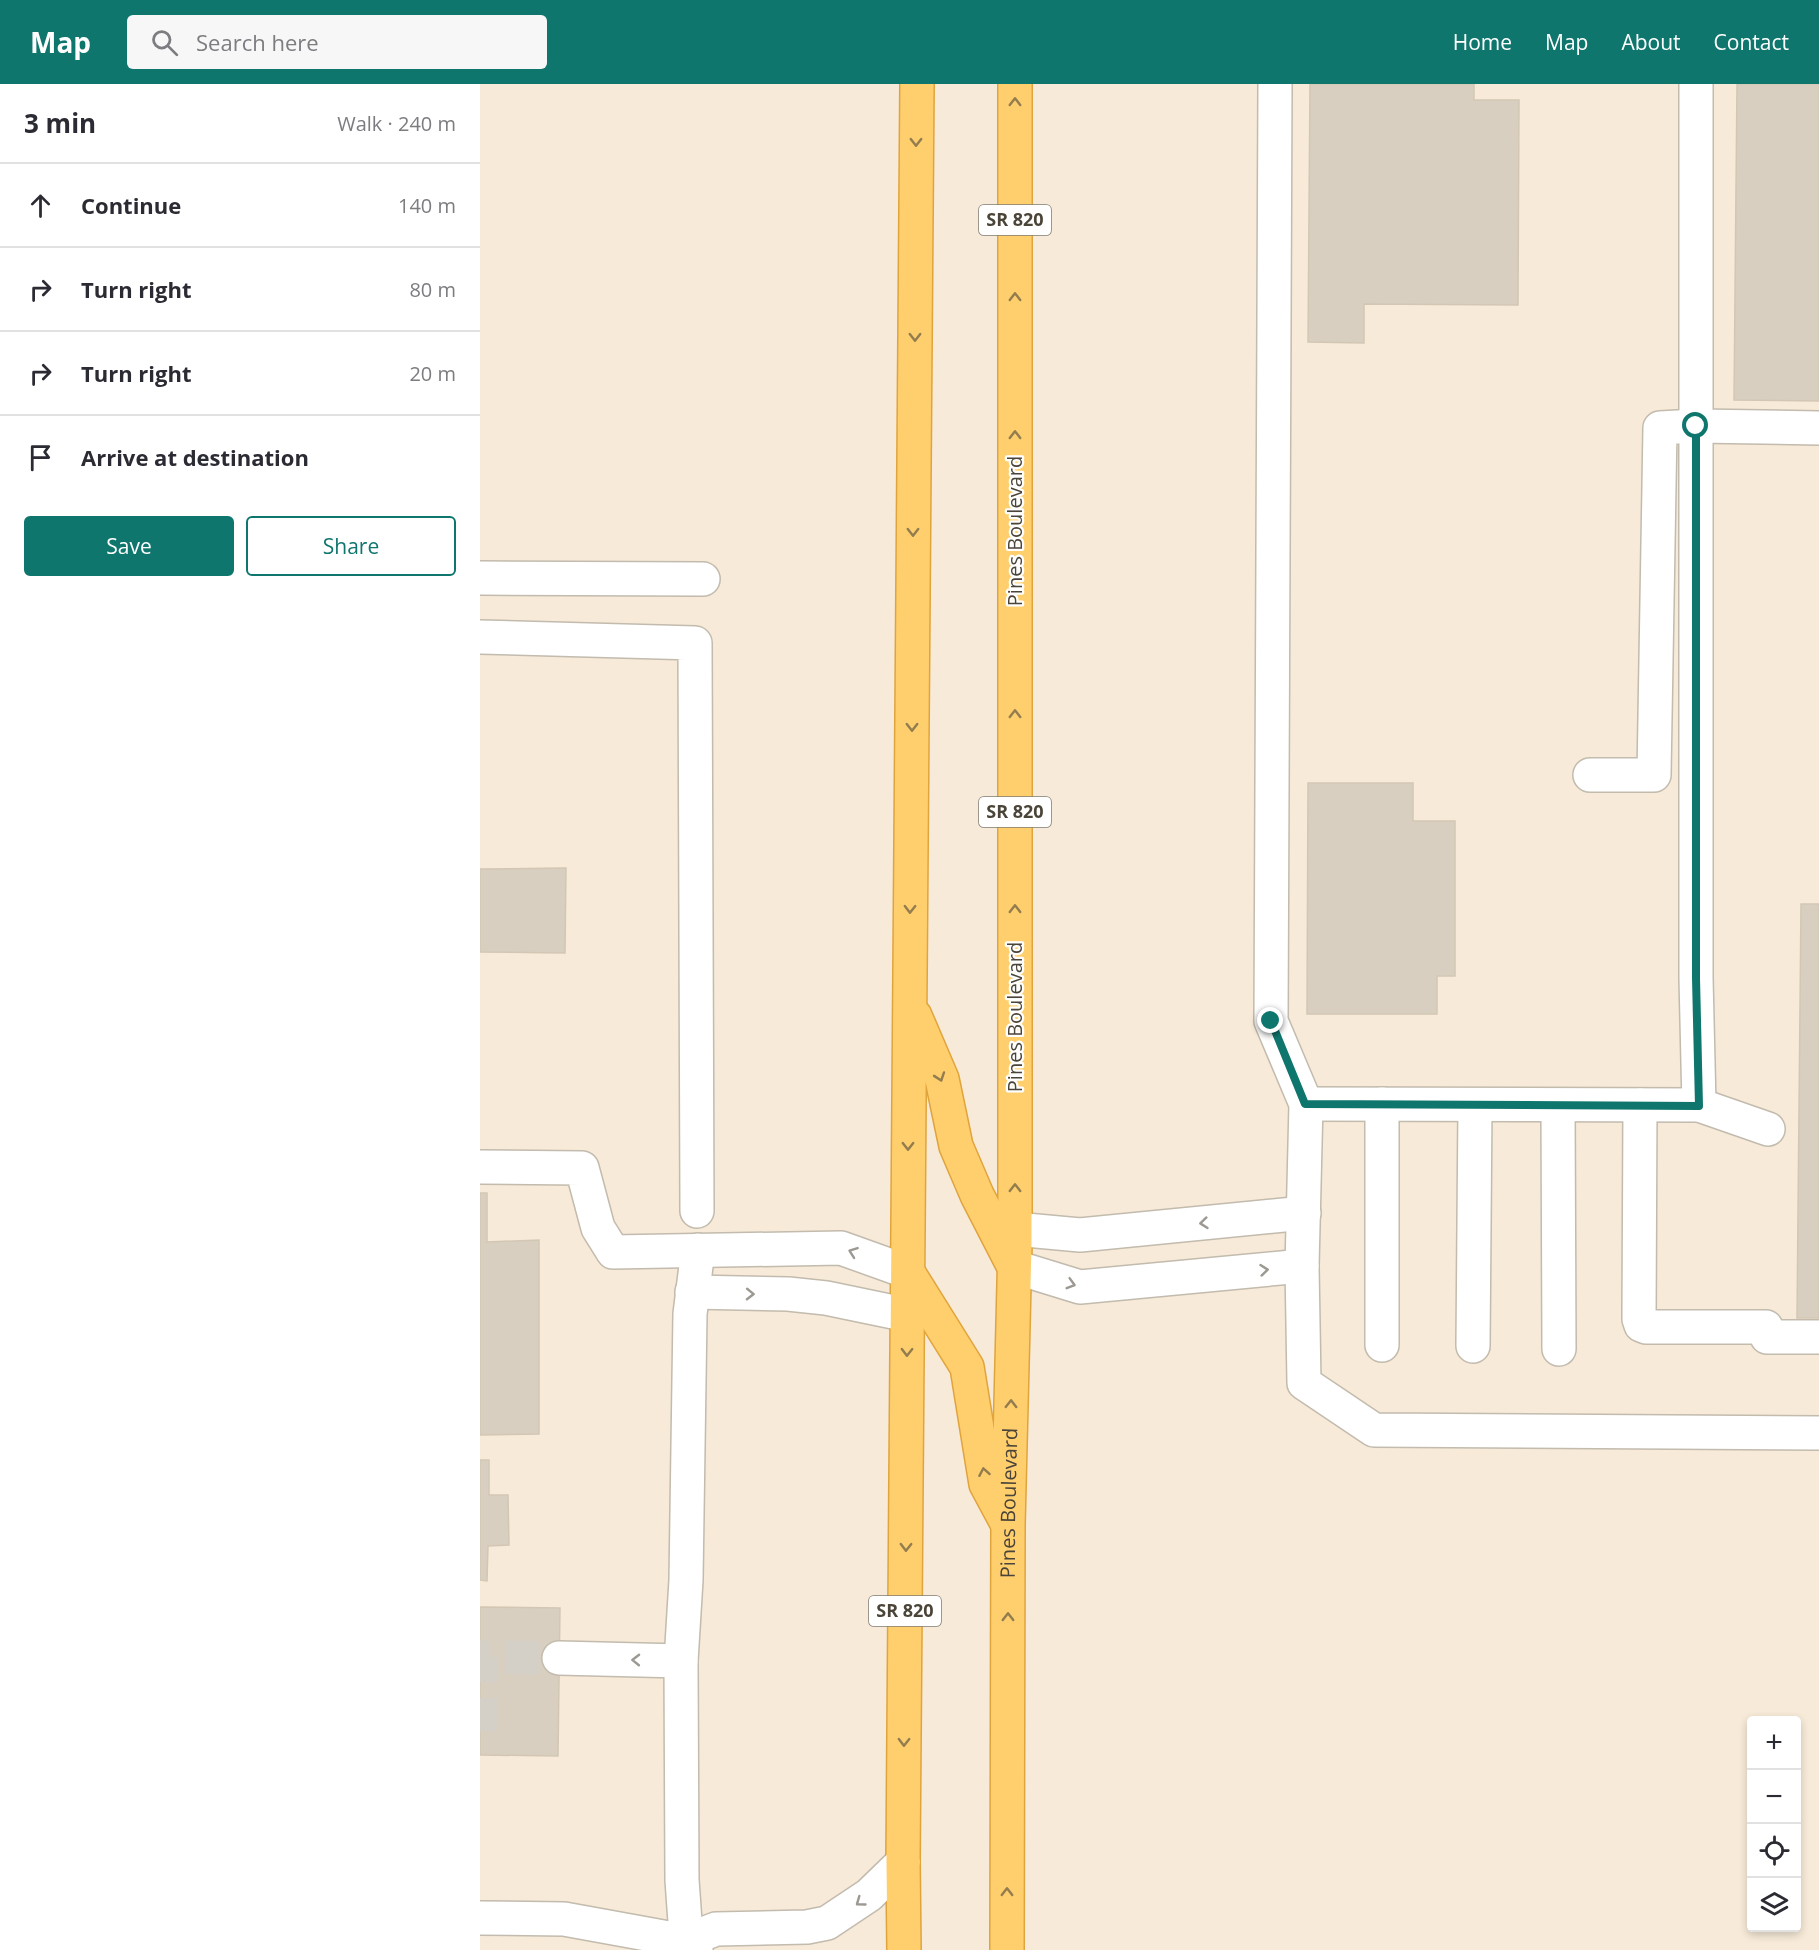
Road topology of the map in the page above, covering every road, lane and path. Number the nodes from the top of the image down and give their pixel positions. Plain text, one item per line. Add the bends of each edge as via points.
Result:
1 (916, 84) edge
2 (1015, 84) edge
3 (1275, 84) edge
4 (1696, 84) edge
5 (1696, 426) junction
6 (1819, 428) edge
7 (480, 578) edge
8 (703, 579) dead end
9 (480, 637) edge
10 (1590, 775) dead end
11 (909, 1004) junction
12 (1305, 1104) junction
13 (1382, 1104) junction
14 (1474, 1105) junction
15 (1558, 1105) junction
16 (1640, 1105) junction
17 (1699, 1106) junction
18 (1768, 1129) dead end
19 (480, 1167) edge
20 (697, 1211) dead end
21 (1304, 1213) junction
22 (1015, 1229) junction
23 (698, 1250) junction
24 (1302, 1266) junction
25 (1015, 1268) junction
26 (908, 1272) junction
27 (692, 1292) junction
28 (908, 1315) junction
29 (1819, 1337) edge
30 (1382, 1345) dead end
31 (1473, 1346) dead end
32 (1559, 1349) dead end
33 (1819, 1432) edge
34 (1008, 1525) junction
35 (559, 1658) tunnel mouth
36 (681, 1661) junction
37 (903, 1862) junction
38 (480, 1918) edge
39 (689, 1947) edge
40 (904, 1950) edge
41 (1007, 1950) edge

1 -> 11 highway, SR 820
22 -> 2 highway, Pines Boulevard / SR 820
3 - 12 lane via 1271,1021
4 - 5 lane
5 - 6 lane
5 - 10 lane via 1660,428 1654,775
5 - 17 lane
7 - 8 lane
9 - 20 lane via 695,643
11 -> 25 highway via 942,1079 956,1146
11 -> 26 highway, SR 820
12 - 13 lane
12 - 21 lane
13 - 14 lane
13 - 30 lane
14 - 15 lane
14 - 31 lane
15 - 16 lane
15 - 32 lane
16 - 17 lane
16 - 29 lane via 1641,1324
17 - 18 lane
19 - 23 lane via 582,1168 598,1228 612,1252
21 -> 22 lane via 1080,1235
21 - 24 lane
22 - 25 highway, Pines Boulevard / SR 820
26 -> 23 lane via 841,1248
23 - 27 lane
25 -> 24 lane via 1080,1287
24 - 33 lane via 1304,1383 1374,1430
34 -> 25 highway, Pines Boulevard / SR 820
26 - 28 highway, SR 820
34 -> 26 highway via 986,1484 967,1367
27 -> 28 lane via 826,1298
27 - 36 lane
28 -> 37 highway, SR 820
41 -> 34 highway, Pines Boulevard / SR 820
36 -> 35 lane
36 - 39 lane
37 -> 39 lane via 869,1895 826,1923 807,1928 716,1929
37 - 40 highway, SR 820
38 - 39 lane via 564,1919

